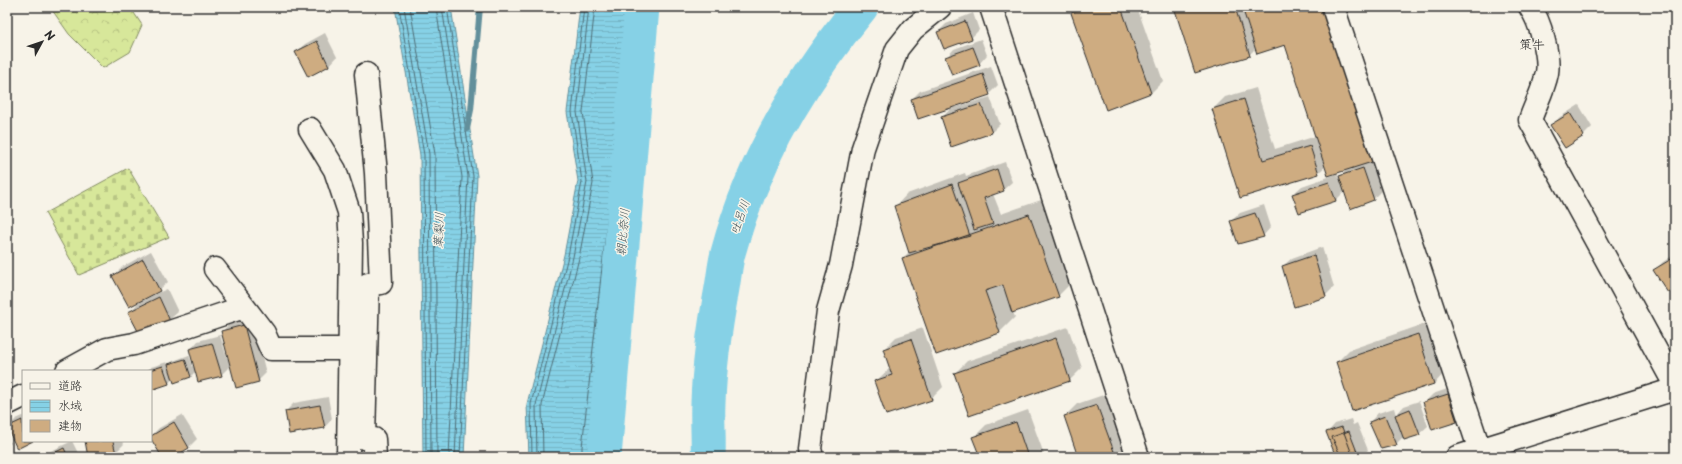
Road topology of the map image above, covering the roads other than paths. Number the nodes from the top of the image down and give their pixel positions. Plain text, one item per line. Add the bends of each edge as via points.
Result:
1 (940, 7) edge
2 (991, 7) edge
3 (1333, 7) edge
4 (1530, 7) edge
5 (366, 74) dead end
6 (310, 129) dead end
7 (349, 212) junction
8 (215, 269) dead end
9 (368, 284) junction
10 (244, 308) junction
11 (349, 349) junction
12 (69, 370) edge
13 (1675, 385) edge
14 (1675, 389) edge
15 (22, 396) edge
16 (7, 404) edge
17 (364, 447) edge
18 (1481, 453) edge
19 (348, 457) edge
20 (375, 457) edge
21 (812, 457) edge
22 (1138, 457) edge
23 (1457, 457) edge

1 - 21 street via 914,29 897,49 864,148 841,265 828,311 810,449
2 - 22 street
3 - 18 street
4 - 13 street via 1536,15 1545,48 1547,73 1530,120
5 - 9 street via 376,173 381,283
6 - 7 street via 335,170
7 - 9 street via 362,244
7 - 11 street via 352,243
8 - 10 street
9 - 17 street
10 - 11 street via 264,333 271,349
10 - 12 street via 134,344 107,349
11 - 19 street
14 - 18 street
15 - 16 street
17 - 20 street via 374,439
18 - 23 street

